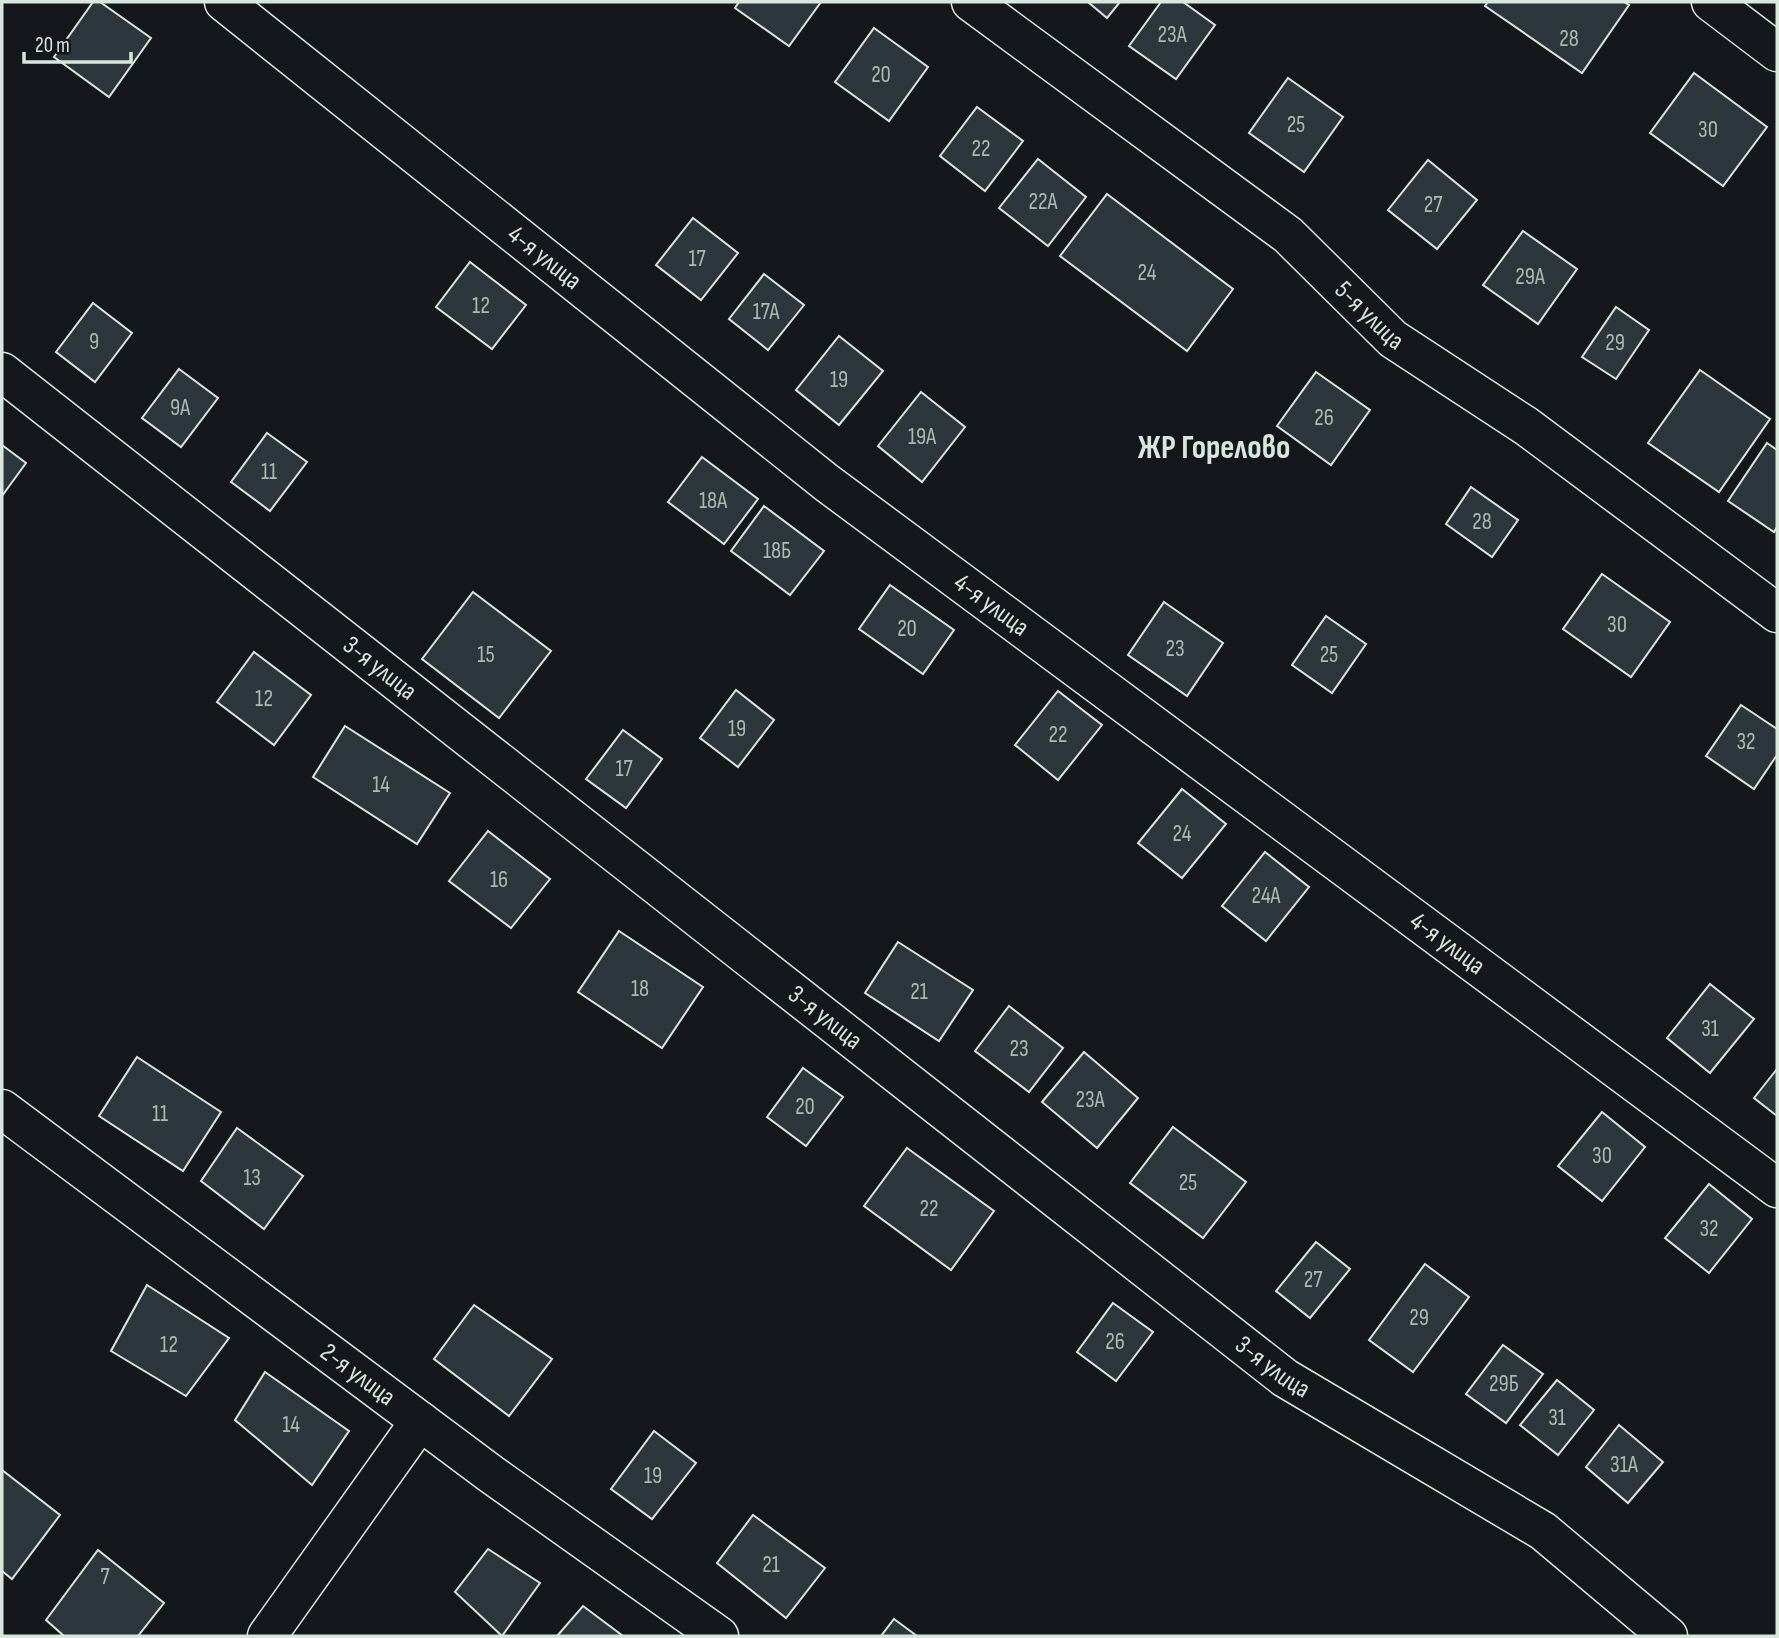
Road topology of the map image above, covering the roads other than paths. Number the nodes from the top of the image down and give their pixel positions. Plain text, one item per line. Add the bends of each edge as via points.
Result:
1 (224, 2) edge
2 (971, 2) edge
3 (1712, 2) edge
4 (1777, 52) edge
5 (2, 372) edge
6 (1777, 613) edge
7 (2, 1109) edge
8 (1777, 1188) edge
9 (420, 1421) junction
10 (267, 1636) edge
11 (719, 1636) edge
12 (1668, 1636) edge

1 - 8 street, 4-я улица via 827,483
2 - 6 street, 5-я улица via 1288,235 1393,339 1526,426
3 - 4 street
5 - 12 street, 3-я улица via 1285,1378 1544,1531
7 - 9 street, 2-я улица
9 - 10 street
9 - 11 street, 2-я улица

